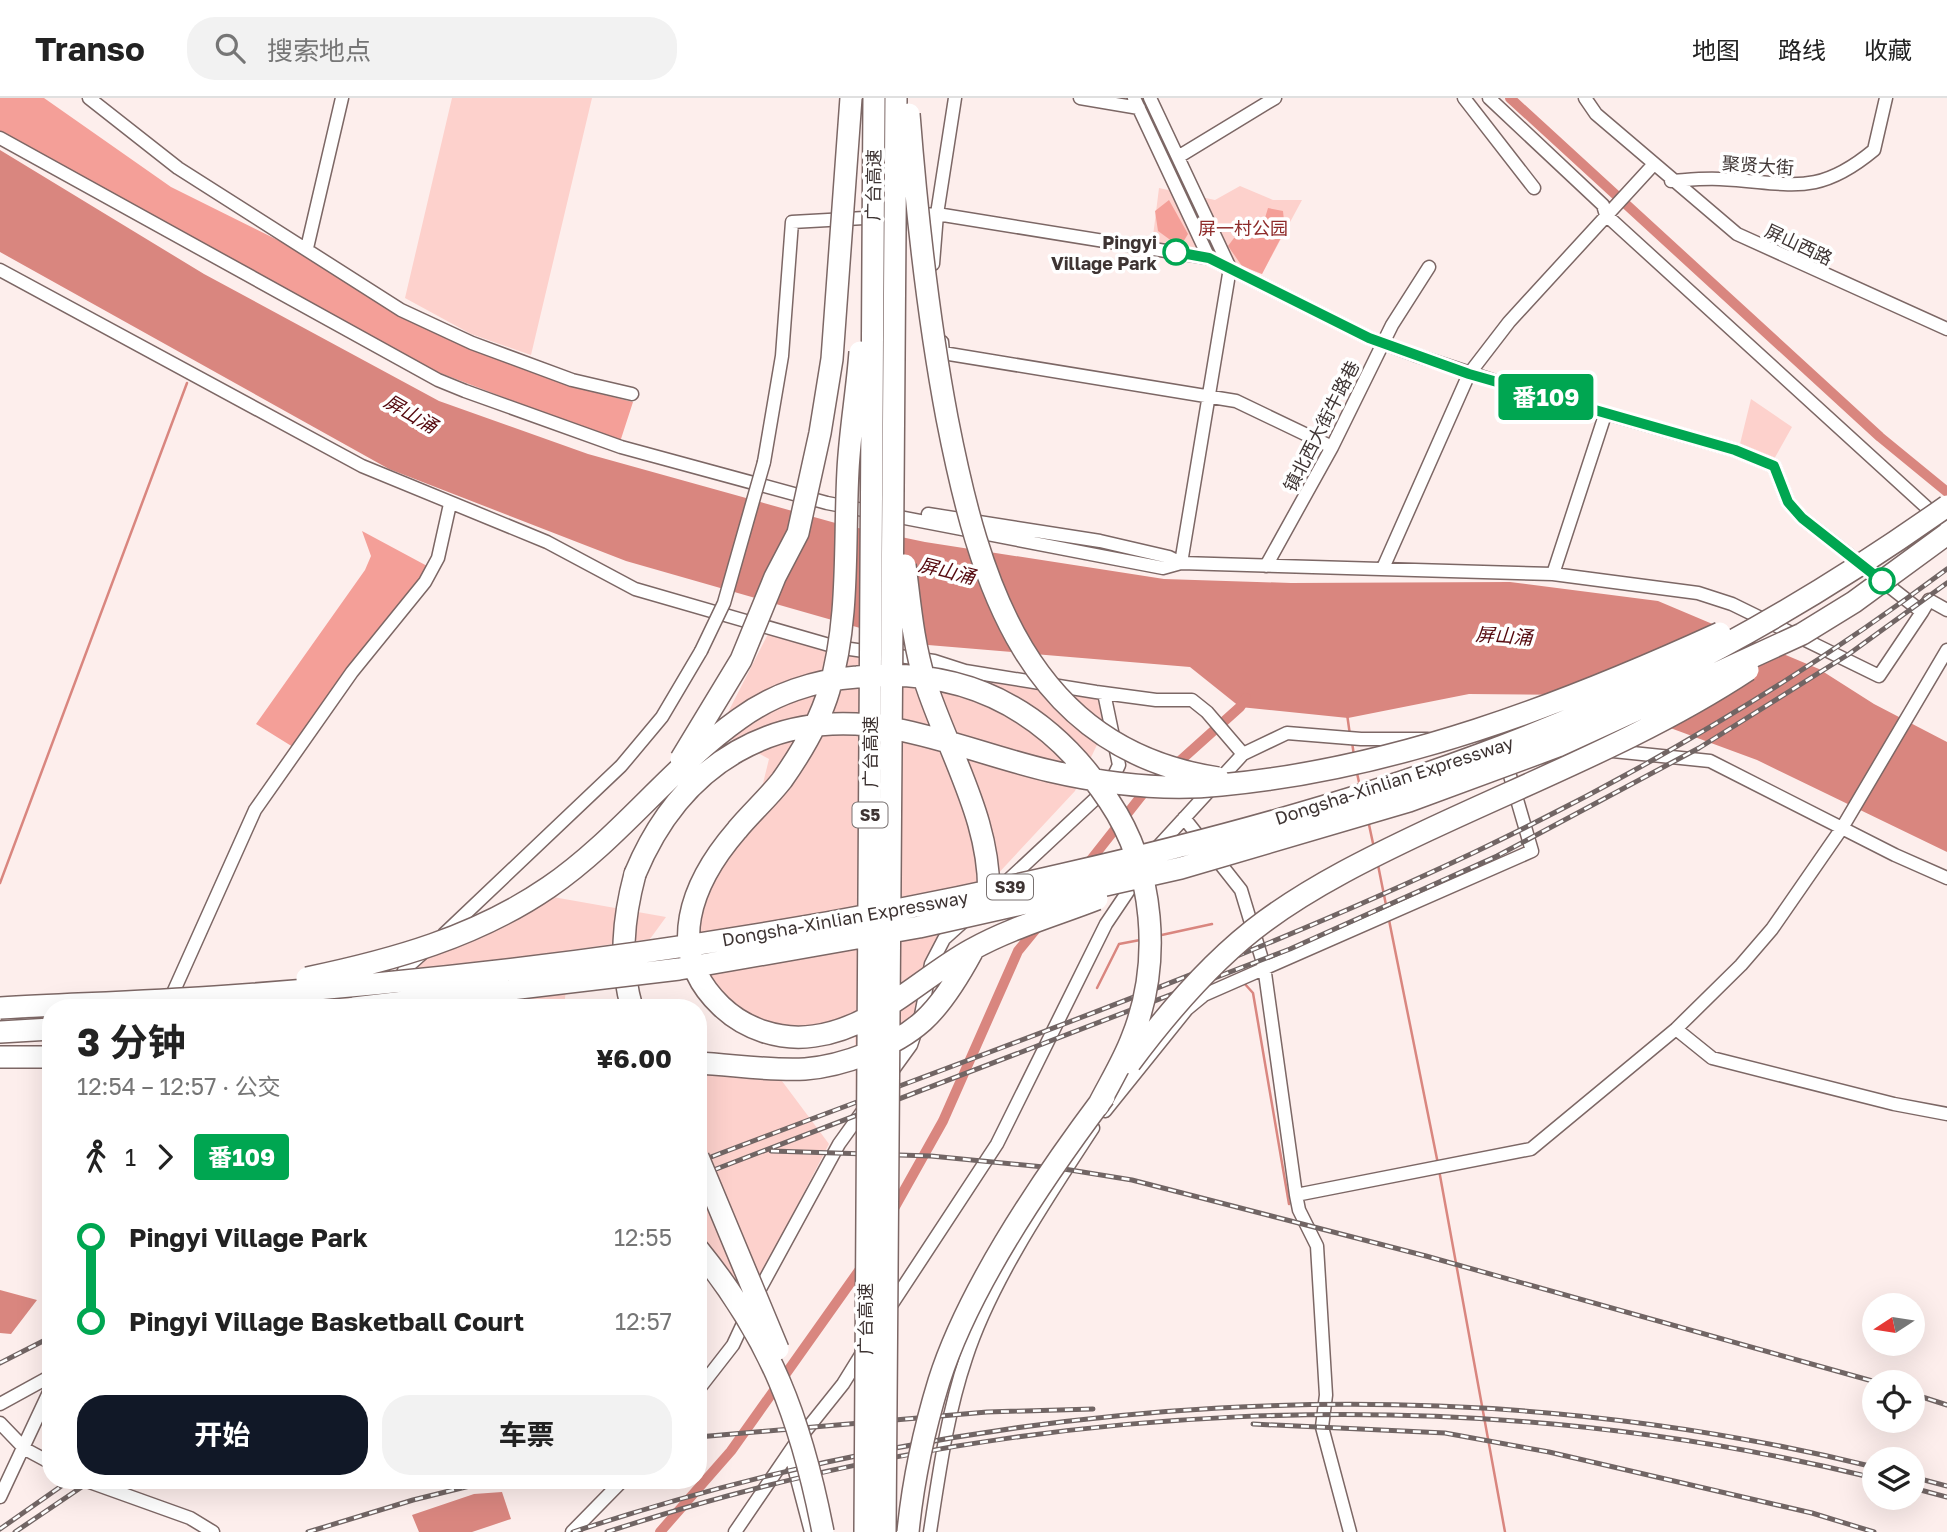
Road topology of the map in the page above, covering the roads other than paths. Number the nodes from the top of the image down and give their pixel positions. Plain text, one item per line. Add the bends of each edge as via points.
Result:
1 (89, 98) edge
2 (342, 98) edge
3 (851, 98) edge
4 (874, 98) edge
5 (896, 98) edge
6 (908, 98) edge
7 (955, 98) edge
8 (1080, 98) edge
9 (1150, 98) edge
10 (1275, 98) edge
11 (1464, 98) edge
12 (1489, 98) edge
13 (1584, 98) edge
14 (1886, 98) edge
15 (1136, 103) edge
16 (0, 138) edge
17 (1178, 158) junction
18 (1653, 165) junction
19 (873, 170) junction
20 (1671, 181) junction
21 (1534, 188) dead end
22 (1609, 211) junction
23 (937, 214) junction
24 (307, 248) junction
25 (1209, 258) junction
26 (1429, 267) dead end
27 (1230, 268) junction
28 (0, 270) edge
29 (1946, 323) edge
30 (1383, 343) junction
31 (1469, 374) junction
32 (632, 394) dead end
33 (1209, 398) junction
34 (1605, 415) junction
35 (1332, 447) junction
36 (896, 448) junction
37 (450, 504) junction
38 (1947, 506) edge
39 (1947, 526) edge
40 (1947, 534) edge
41 (1181, 563) junction
42 (1266, 566) junction
43 (1383, 568) junction
44 (1553, 574) junction
45 (1815, 593) junction
46 (1947, 610) edge
47 (1922, 612) junction
48 (1802, 634) junction
49 (1947, 650) edge
50 (1104, 693) junction
51 (1500, 740) junction
52 (1243, 754) junction
53 (1254, 781) junction
54 (659, 790) junction
55 (1184, 818) junction
56 (1842, 828) junction
57 (1181, 868) junction
58 (1947, 878) edge
59 (1264, 966) junction
60 (213, 998) junction
61 (170, 999) edge
62 (192, 999) edge
63 (390, 999) edge
64 (434, 999) edge
65 (630, 999) edge
66 (42, 1006) edge
67 (0, 1008) edge
68 (1676, 1029) junction
69 (42, 1030) edge
70 (0, 1032) edge
71 (0, 1057) edge
72 (42, 1057) edge
73 (707, 1064) edge
74 (1098, 1106) junction
75 (1947, 1114) edge
76 (707, 1179) edge
77 (1296, 1195) junction
78 (707, 1262) edge
79 (707, 1277) edge
80 (743, 1324) junction
81 (707, 1378) edge
82 (42, 1381) edge
83 (0, 1404) edge
84 (42, 1409) edge
85 (0, 1423) edge
86 (800, 1430) junction
87 (25, 1449) junction
88 (790, 1452) junction
89 (42, 1458) edge
90 (109, 1489) edge
91 (614, 1489) edge
92 (0, 1497) edge
93 (213, 1532) edge
94 (572, 1532) edge
95 (735, 1532) edge
96 (811, 1532) edge
97 (823, 1532) edge
98 (865, 1532) edge
99 (885, 1532) edge
100 (908, 1532) edge
101 (930, 1532) edge
102 (1350, 1532) edge

1 - 24 street via 178,168
2 - 24 street
3 - 54 highway, bridge via 832,359 798,533 741,660
4 - 19 highway, 广台高速 / S5, bridge
5 - 36 highway, 广台高速 / S5, bridge
6 - 53 highway, bridge via 926,297 960,485 987,576 1013,637 1049,688 1105,737 1181,771
7 - 23 street
8 - 15 street
9 - 17 street
10 - 17 street
11 - 21 street
12 - 22 street
13 - 18 street, 屏山西路
14 - 20 street, 聚贤大街 via 1874,150 1850,170 1801,186 1721,179
15 - 25 street
16 - 41 street via 438,380 621,447 827,503 869,504 1100,541
17 - 27 street
18 - 20 street, 屏山西路
18 - 22 street
19 - 57 highway, bridge via 836,663 820,712 794,762 703,878 688,925 690,960 713,998 745,1024 773,1035 816,1036 889,1005 994,939
19 - 98 highway, 广台高速 / S5, bridge
20 - 29 street, 屏山西路 via 1737,234
22 - 31 street
22 - 39 street
23 - 25 street
23 - 33 street via 932,254 943,353
23 - 63 street, bridge via 792,222 782,356 764,462 724,603 701,651 662,718 621,766 405,969
24 - 32 street via 401,310 472,343 572,380
25 - 27 street
26 - 30 street, 镇北西大街牛路巷
27 - 30 street
27 - 33 street
28 - 37 street via 362,466
30 - 31 street
30 - 35 street, 镇北西大街牛路巷
31 - 34 street
31 - 43 street
33 - 35 street via 1236,401
33 - 41 street
34 - 44 street
34 - 47 street via 1735,450 1774,466 1788,502 1802,518
35 - 42 street, 镇北西大街牛路巷
36 - 73 highway, bridge via 899,516 916,646 982,843 988,886 985,921 974,950 948,991 923,1021 901,1036 819,1067
36 - 99 highway, 广台高速 / S5, bridge
37 - 50 street via 547,542 635,589 836,647
37 - 61 street via 439,558 425,582 352,672 255,810
38 - 45 highway, Dongsha-Xinlian Expressway / S39, bridge
40 - 48 highway, Dongsha-Xinlian Expressway / S39, bridge
41 - 42 street
42 - 43 street
43 - 44 street
44 - 47 street via 1698,593 1732,604 1879,676
45 - 53 highway, bridge via 1647,666 1516,716 1382,756
45 - 60 highway, Dongsha-Xinlian Expressway / S39, bridge via 1664,677 1486,753 1242,830 1113,863 874,914 633,954 457,976
46 - 47 street via 1929,600
48 - 57 highway, Dongsha-Xinlian Expressway / S39, bridge via 1516,764 1409,801
48 - 74 highway, bridge via 1709,696 1353,866 1264,922 1201,979
49 - 56 street
50 - 52 street via 1198,702
50 - 80 street via 1118,765 1109,786 944,939 931,964 911,1045 839,1144
51 - 52 street via 1362,739 1294,732
51 - 56 street via 1710,761
51 - 59 street via 1532,851
52 - 55 street
53 - 65 highway, bridge via 1182,788 1104,782 869,725 833,724 766,737 693,782 668,811 644,852 625,925 624,967
54 - 60 highway, bridge via 572,869 525,902 467,932 381,961
54 - 74 highway, bridge via 737,720 764,703 840,678 899,674 947,680 977,689 1034,720 1093,778 1118,814 1132,844 1149,913 1151,954 1144,999 1132,1039
55 - 59 street via 1241,890
55 - 88 street via 1157,846 1106,924 997,1144 843,1384
56 - 58 street
56 - 68 street via 1772,929
57 - 64 highway, Dongsha-Xinlian Expressway / S39, bridge via 798,950
59 - 77 street
59 - 101 street via 1204,995 1187,1009 1102,1115 1046,1201 967,1355 956,1390
60 - 62 highway, Dongsha-Xinlian Expressway / S39, bridge
66 - 67 highway, Dongsha-Xinlian Expressway / S39, bridge
68 - 75 street via 1712,1058
68 - 77 street via 1531,1149
69 - 70 highway
71 - 72 highway
74 - 100 highway, bridge via 1062,1154 975,1297 940,1380 913,1487
76 - 86 highway, bridge via 778,1350
77 - 102 street via 1317,1246 1326,1395 1322,1427
78 - 86 highway, bridge via 754,1328
79 - 80 street
80 - 81 street
82 - 83 street
84 - 87 street
85 - 87 street
86 - 97 highway, bridge
87 - 89 street
87 - 92 street
88 - 95 street
88 - 96 street
90 - 93 street via 190,1518
91 - 94 street

